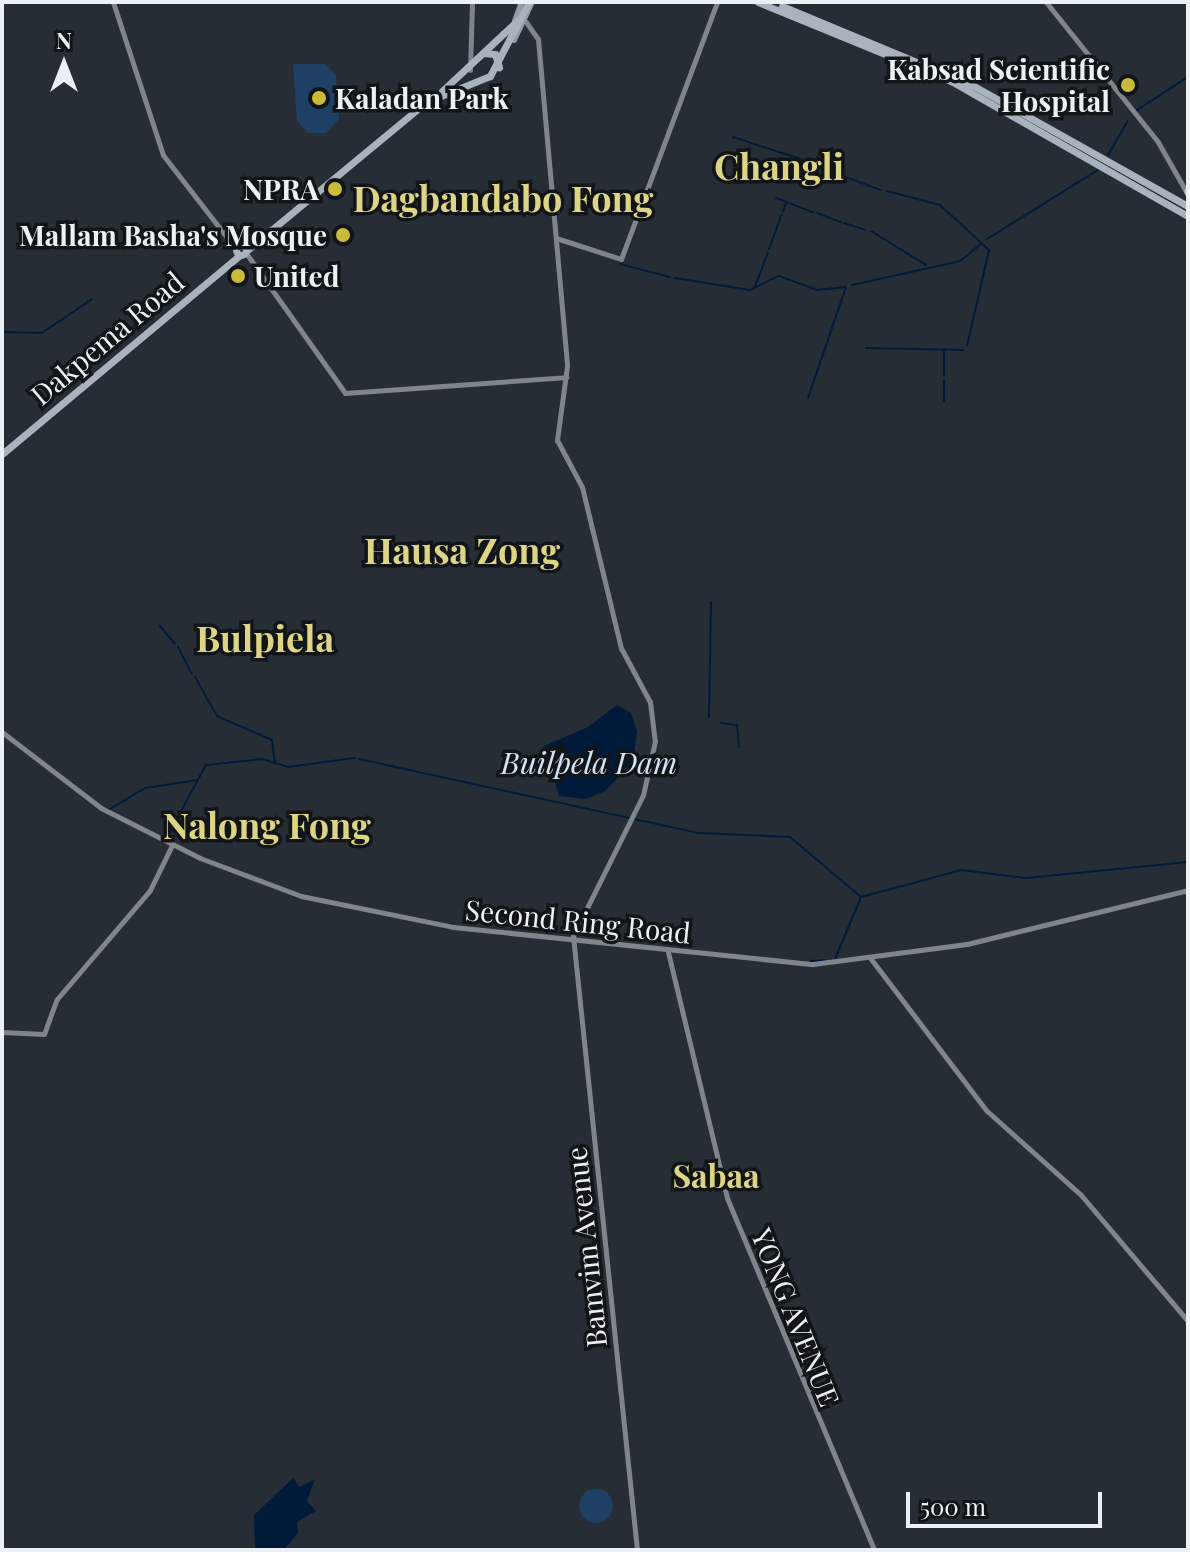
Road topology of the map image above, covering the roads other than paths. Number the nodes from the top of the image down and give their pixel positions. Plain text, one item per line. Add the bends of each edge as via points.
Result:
1 (113, 2) edge
2 (472, 2) edge
3 (527, 2) edge
4 (717, 2) edge
5 (758, 2) edge
6 (770, 2) edge
7 (1046, 2) edge
8 (526, 22) junction
9 (512, 36) junction
10 (868, 44) junction
11 (482, 53) junction
12 (499, 67) junction
13 (470, 70) junction
14 (482, 82) junction
15 (1188, 193) edge
16 (1179, 201) junction
17 (1187, 210) edge
18 (556, 238) junction
19 (242, 252) junction
20 (566, 377) junction
21 (2, 452) edge
22 (2, 732) edge
23 (172, 845) junction
24 (1188, 890) edge
25 (573, 941) junction
26 (668, 952) junction
27 (871, 959) junction
28 (2, 1032) edge
29 (1188, 1321) edge
30 (637, 1550) edge
31 (874, 1550) edge

1 - 19 street via 163,155
2 - 13 street
3 - 8 main road
3 - 9 highway
4 - 18 street via 621,259
5 - 10 highway
6 - 10 highway
7 - 15 street
8 - 9 main road
8 - 18 street via 538,39
9 - 11 highway
9 - 12 highway
10 - 16 highway via 1006,102
10 - 17 highway via 1004,108
11 - 12 highway via 495,54
11 - 13 highway, Dakpema Road
12 - 14 highway
13 - 14 highway
13 - 19 highway, Dakpema Road
14 - 19 highway, Dakpema Road via 426,102
15 - 16 highway
16 - 17 highway
18 - 20 street
19 - 20 street via 345,393
19 - 21 highway, Dakpema Road
20 - 25 street via 557,440 587,503 621,648 651,705 653,764 634,815 577,917
22 - 23 street, Second Ring Road via 84,797
23 - 25 street, Second Ring Road via 337,905
23 - 28 street via 150,890 61,994 44,1034
24 - 27 street, Second Ring Road via 1065,923
25 - 26 street, Second Ring Road
25 - 30 street, Bamvim Avenue
26 - 27 street, Second Ring Road via 787,964
26 - 31 street, YONG AVENUE via 727,1198
27 - 29 street via 987,1111 1081,1195

